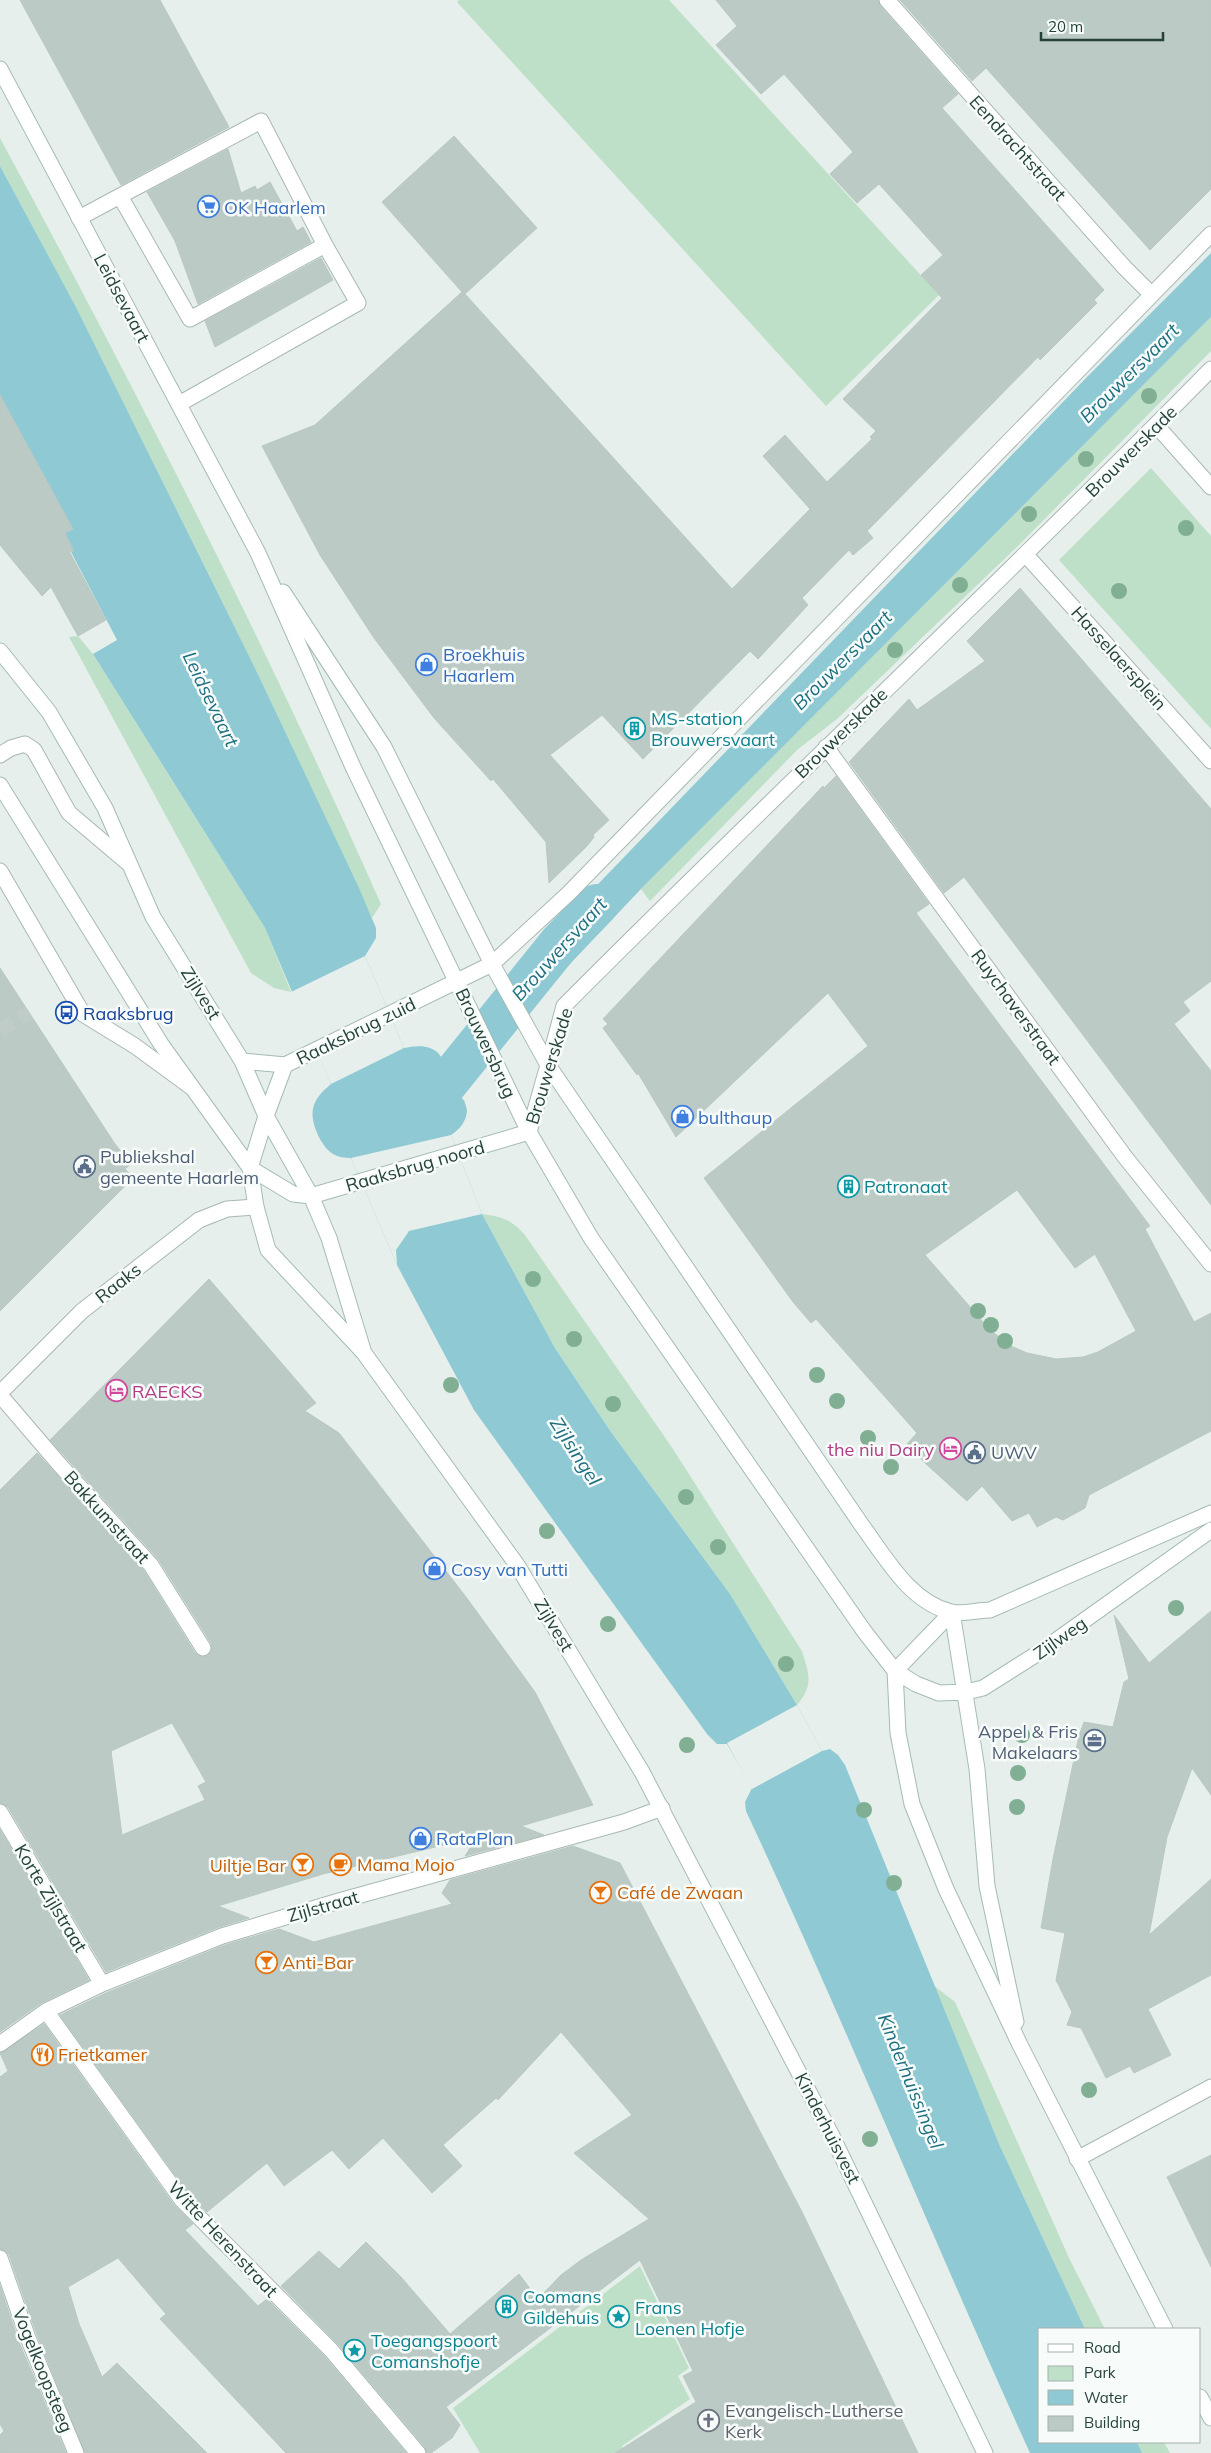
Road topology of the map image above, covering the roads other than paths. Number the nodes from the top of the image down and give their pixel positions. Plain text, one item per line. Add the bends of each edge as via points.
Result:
1 (888, 0) edge
2 (0, 69) edge
3 (120, 196) junction
4 (78, 218) junction
5 (1211, 234) edge
6 (325, 245) junction
7 (1151, 294) junction
8 (1211, 369) edge
9 (179, 404) junction
10 (1156, 425) junction
11 (1211, 488) edge
12 (258, 553) junction
13 (1026, 555) junction
14 (0, 652) edge
15 (826, 747) junction
16 (0, 755) edge
17 (1211, 761) edge
18 (0, 785) edge
19 (128, 863) junction
20 (0, 871) edge
21 (492, 964) junction
22 (457, 981) junction
23 (242, 1061) junction
24 (285, 1065) junction
25 (548, 1065) junction
26 (196, 1091) junction
27 (266, 1116) junction
28 (528, 1132) junction
29 (250, 1168) junction
30 (310, 1196) junction
31 (256, 1207) junction
32 (1211, 1264) edge
33 (364, 1353) junction
34 (0, 1394) edge
35 (1211, 1513) edge
36 (1211, 1530) edge
37 (952, 1612) junction
38 (203, 1648) dead end
39 (895, 1671) junction
40 (966, 1692) junction
41 (662, 1808) junction
42 (0, 1812) edge
43 (102, 1984) junction
44 (46, 2011) junction
45 (0, 2044) edge
46 (1020, 2045) junction
47 (1211, 2087) edge
48 (1077, 2159) junction
49 (0, 2258) edge
50 (1164, 2328) edge
51 (1201, 2398) edge
52 (1211, 2418) edge
53 (76, 2453) edge
54 (418, 2453) edge
55 (985, 2453) edge

1 - 7 street, Eendrachtstraat
2 - 4 street, Leidsevaart
3 - 4 street
3 - 6 street via 190,319
3 - 6 street via 261,121
4 - 9 street, Leidsevaart
5 - 7 street
6 - 9 street via 358,302
7 - 21 street via 558,904
8 - 10 street, Brouwerskade
9 - 12 street, Leidsevaart
10 - 11 street
10 - 13 street, Brouwerskade
12 - 21 street, Leidsevaart via 384,747
12 - 22 street, Leidsevaart via 352,767
13 - 15 street, Brouwerskade
13 - 17 street, Hasselaersplein
14 - 19 street, Zijlvest via 49,712 105,808
15 - 25 street, Brouwerskade via 564,1006
15 - 32 street, Ruychaverstraat via 1125,1157
16 - 19 street via 25,744 34,750 69,813
18 - 26 street, Zijlvest via 161,1044
19 - 23 street, Zijlvest via 153,917
20 - 26 street via 83,1014 135,1046
21 - 22 street
21 - 25 street
22 - 24 street, Raaksbrug zuid
22 - 28 street, Brouwersbrug
23 - 24 street
23 - 27 street, Zijlvest
24 - 27 street
25 - 28 street, Brouwerskade
25 - 37 street via 863,1527 900,1577 927,1602
26 - 29 street, Zijlvest
27 - 29 street
27 - 30 street, Zijlvest
28 - 30 street, Raaksbrug noord
28 - 39 street via 591,1238
29 - 30 street via 292,1194
29 - 31 street, Zijlvest
30 - 33 street, Zijlvest via 329,1238
31 - 33 street, Zijlvest via 268,1250
31 - 34 street, Raaks via 227,1210 199,1220 82,1311
33 - 41 street, Zijlvest via 517,1565
34 - 38 street, Bakkumstraat via 151,1565
35 - 37 street via 990,1610
36 - 40 street, Zijlweg via 1001,1678 983,1688
37 - 39 street
37 - 40 street
39 - 40 street, Zijlweg via 939,1693
39 - 46 street via 898,1733 912,1804 946,1889
40 - 46 street via 988,1886
41 - 43 street, Zijlstraat via 624,1822 222,1936
41 - 55 street, Kinderhuisvest via 832,2136
42 - 43 street, Korte Zijlstraat
43 - 44 street, Zijlstraat
44 - 45 street, Zijlstraat
44 - 54 street, Witte Herenstraat via 182,2200 330,2350
46 - 48 street
47 - 48 street
48 - 50 street
49 - 53 street, Vogelkoopsteeg via 28,2338
51 - 52 street

